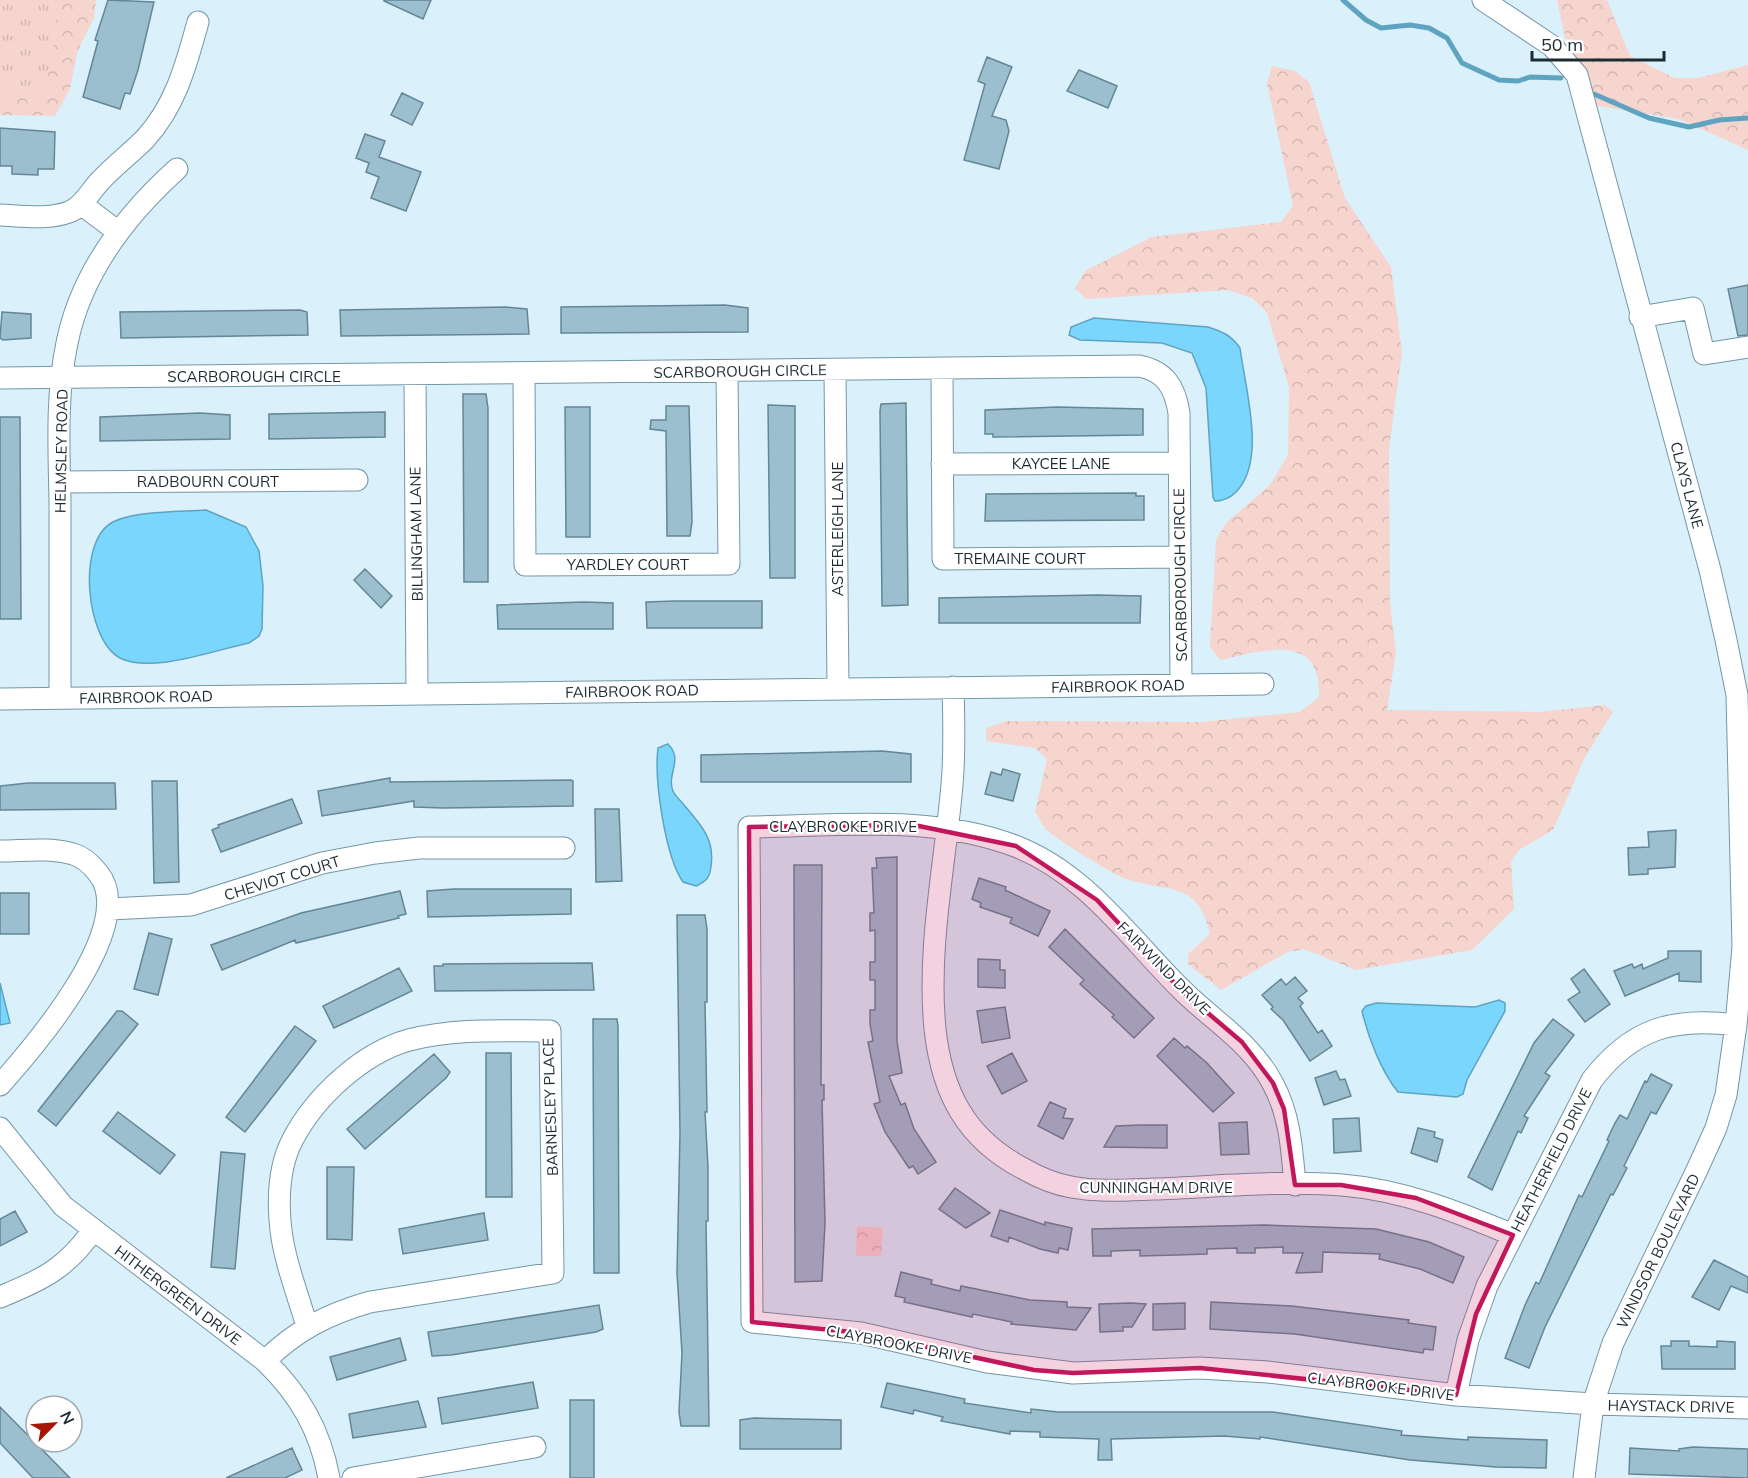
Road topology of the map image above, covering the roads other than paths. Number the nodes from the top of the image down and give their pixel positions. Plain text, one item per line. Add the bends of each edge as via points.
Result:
1 (1483, 0) edge
2 (198, 22) dead end
3 (177, 169) dead end
4 (81, 204) junction
5 (0, 215) edge
6 (117, 231) junction
7 (1640, 316) junction
8 (1748, 347) edge
9 (942, 369) junction
10 (835, 370) junction
11 (728, 372) junction
12 (524, 374) junction
13 (415, 375) junction
14 (62, 377) junction
15 (0, 378) edge
16 (1179, 463) junction
17 (942, 464) junction
18 (357, 480) dead end
19 (60, 482) junction
20 (1180, 557) junction
21 (1263, 684) dead end
22 (1181, 685) junction
23 (953, 687) junction
24 (838, 689) junction
25 (417, 694) junction
26 (1742, 694) edge
27 (60, 698) junction
28 (0, 699) edge
29 (947, 830) junction
30 (564, 848) dead end
31 (0, 851) edge
32 (109, 909) junction
33 (1736, 1025) junction
34 (0, 1085) edge
35 (0, 1128) edge
36 (1295, 1185) junction
37 (93, 1230) junction
38 (1513, 1235) junction
39 (0, 1297) edge
40 (307, 1326) junction
41 (265, 1361) junction
42 (1456, 1395) junction
43 (1593, 1404) junction
44 (1748, 1408) edge
45 (535, 1447) dead end
46 (329, 1478) edge
47 (353, 1478) edge
48 (1584, 1478) edge

1 - 7 street, CLAYS LANE via 1552,46 1577,75
2 - 4 street via 180,87 171,103 144,140 108,172
3 - 6 street, HELMSLEY ROAD via 145,197
4 - 5 street via 72,211 52,216
4 - 6 street
6 - 14 street, HELMSLEY ROAD via 80,304 67,341
7 - 8 street via 1693,308 1704,354
7 - 26 street, CLAYS LANE
9 - 10 street, SCARBOROUGH CIRCLE
9 - 16 street, SCARBOROUGH CIRCLE via 1151,368 1164,376 1177,399
9 - 17 street, TREMAINE COURT
10 - 11 street, SCARBOROUGH CIRCLE
10 - 24 street, ASTERLEIGH LANE
11 - 12 street, SCARBOROUGH CIRCLE
11 - 12 street, YARDLEY COURT via 729,564 525,565
12 - 13 street, SCARBOROUGH CIRCLE
13 - 14 street, SCARBOROUGH CIRCLE
13 - 25 street, BILLINGHAM LANE
14 - 15 street, SCARBOROUGH CIRCLE
14 - 19 street, HELMSLEY ROAD
16 - 17 street, KAYCEE LANE
16 - 20 street, SCARBOROUGH CIRCLE
17 - 20 street, TREMAINE COURT via 943,559
18 - 19 street, RADBOURN COURT
19 - 27 street, HELMSLEY ROAD
20 - 22 street, SCARBOROUGH CIRCLE
21 - 22 street, FAIRBROOK ROAD
22 - 23 street, FAIRBROOK ROAD
23 - 24 street, FAIRBROOK ROAD
23 - 29 street, CUNNINGHAM DRIVE via 953,781
24 - 25 street, FAIRBROOK ROAD
25 - 27 street, FAIRBROOK ROAD
26 - 33 street, CLAYS LANE via 1743,947
27 - 28 street, FAIRBROOK ROAD
29 - 36 street, FAIRWIND DRIVE via 1016,846 1072,879 1097,900 1182,991 1242,1042 1273,1083 1284,1109
29 - 36 street, CUNNINGHAM DRIVE via 935,946 935,1026 946,1084 966,1122 982,1141 1001,1157 1068,1187 1121,1190
29 - 42 street, CLAYBROOKE DRIVE via 914,825 749,827 752,1322 861,1333 1034,1370 1268,1372
30 - 32 street, CHEVIOT COURT via 419,849 354,856 191,905
31 - 32 street via 52,850 90,862 101,876
32 - 34 street via 100,941 67,1001
33 - 38 street, HEATHERFIELD DRIVE via 1677,1023 1652,1030 1609,1058 1578,1105
33 - 43 street, WINDSOR BOULEVARD via 1726,1095 1716,1128 1613,1343
35 - 37 street, HITHERGREEN DRIVE via 63,1206
36 - 38 street, CUNNINGHAM DRIVE via 1341,1185 1397,1194 1457,1211
37 - 39 street via 66,1264
37 - 41 street, HITHERGREEN DRIVE
38 - 42 street, HEATHERFIELD DRIVE via 1476,1314
40 - 40 street, BARNESLEY PLACE via 370,1302 553,1273 550,1031 454,1031 407,1041 368,1059 311,1112 292,1140 280,1190 280,1222
40 - 41 street, BARNESLEY PLACE
41 - 46 street, HITHERGREEN DRIVE via 295,1393 309,1416 319,1437
42 - 43 street, CLAYBROOKE DRIVE
43 - 44 street, HAYSTACK DRIVE
43 - 48 street, WINDSOR BOULEVARD
45 - 47 street

